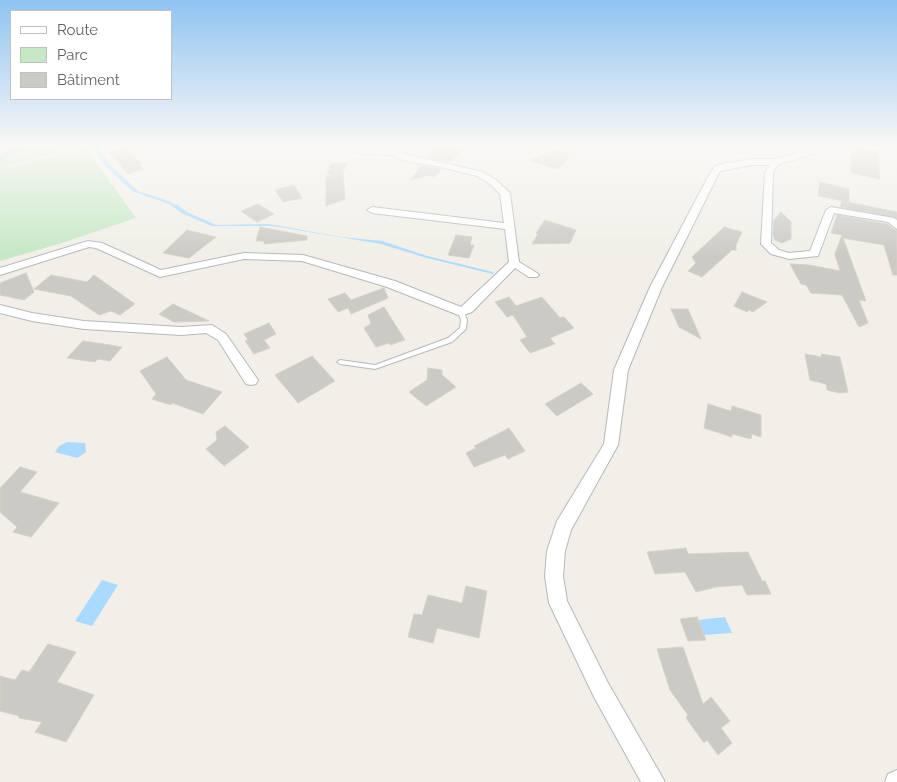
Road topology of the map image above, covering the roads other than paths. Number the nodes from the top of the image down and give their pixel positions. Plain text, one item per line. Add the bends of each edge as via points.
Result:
1 (492, 183) edge
2 (709, 183) edge
3 (769, 183) edge
4 (372, 210) dead end
5 (895, 222) edge
6 (509, 228) junction
7 (514, 263) junction
8 (0, 272) edge
9 (533, 275) dead end
10 (0, 309) edge
11 (461, 312) junction
12 (340, 362) dead end
13 (251, 380) dead end
14 (654, 782) edge

1 - 6 street via 505,193
2 - 14 street via 656,287 621,370 610,445 563,526 556,551 554,576 558,603 601,690
3 - 5 street via 766,244 775,252 789,256 814,254 830,210
4 - 6 street
6 - 7 street
7 - 9 street
7 - 11 street via 468,309
8 - 11 street via 88,244 98,245 160,274 244,256 303,258 392,284
10 - 13 street via 84,325 181,330 208,328 222,337
11 - 12 lane via 463,330 450,340 375,366

